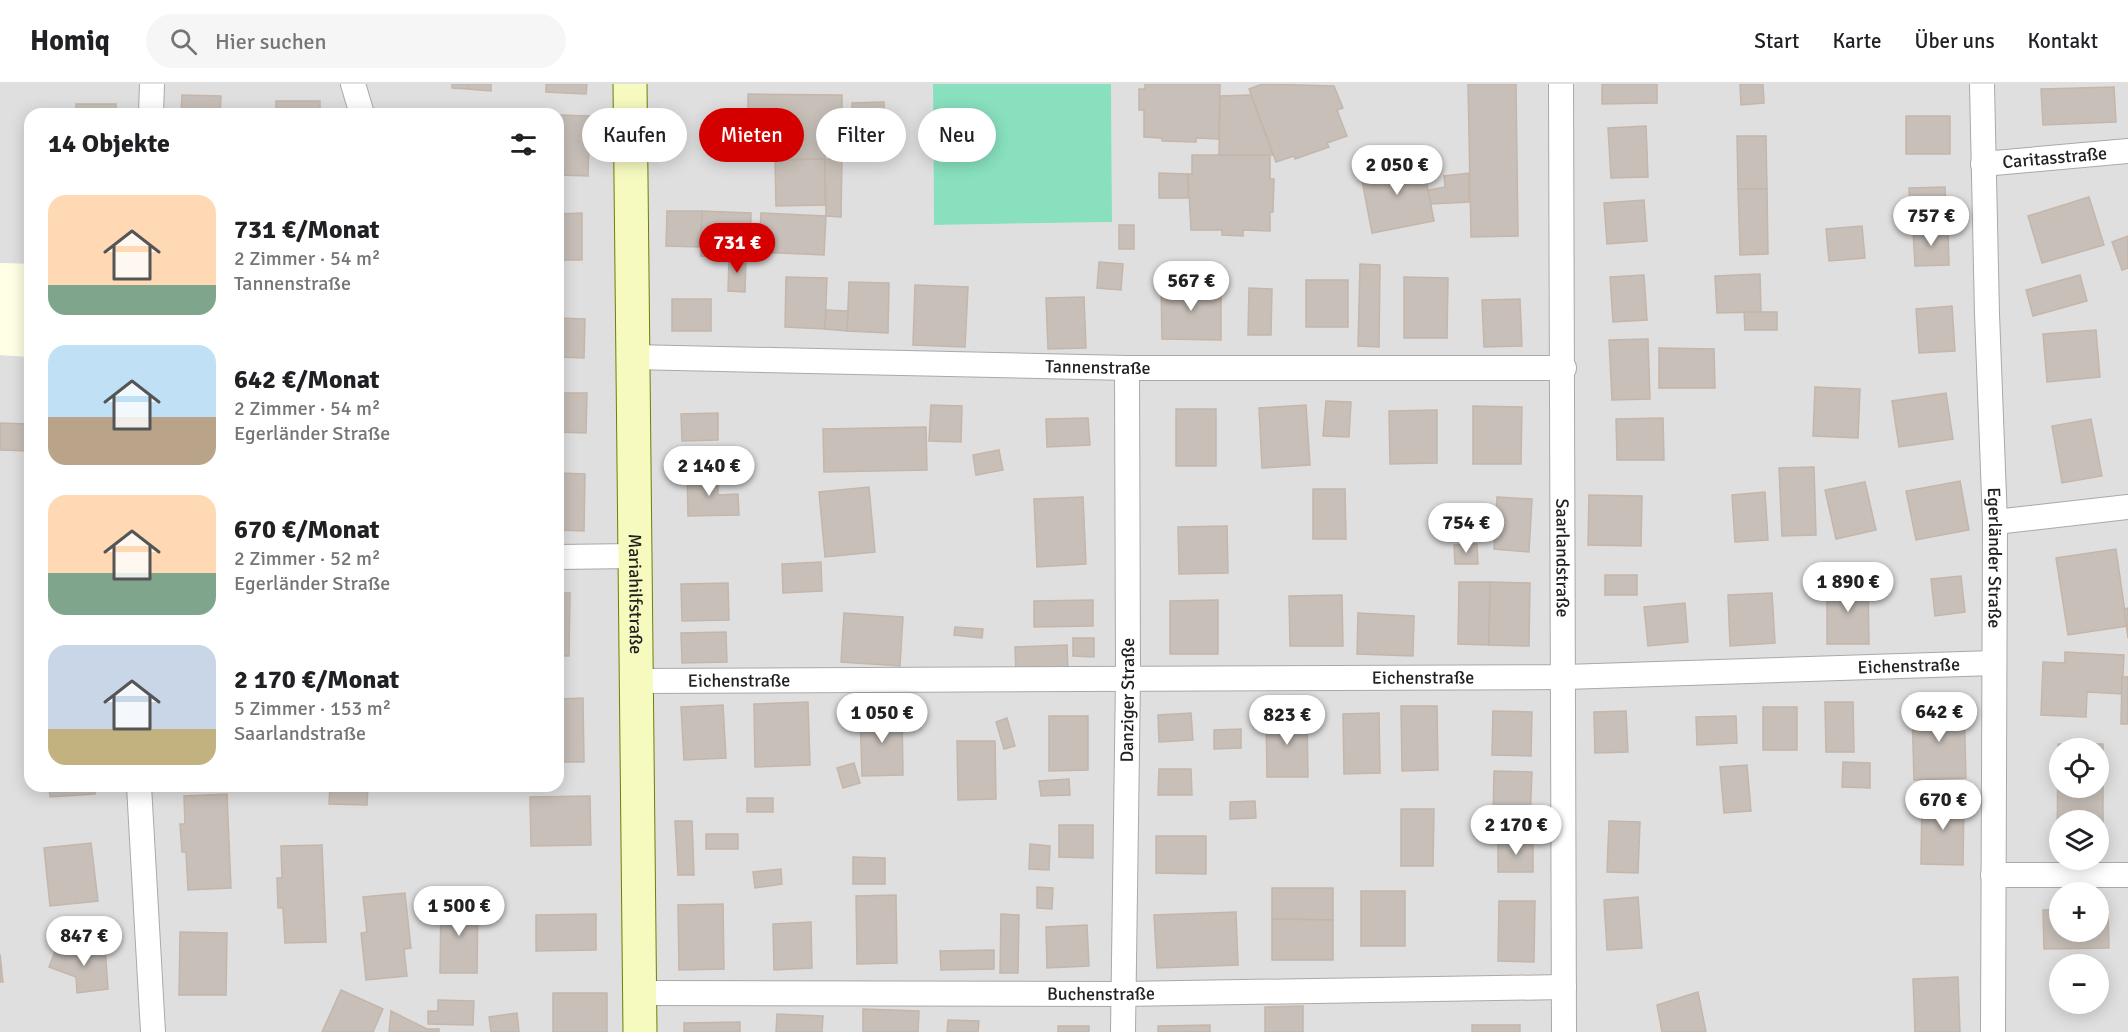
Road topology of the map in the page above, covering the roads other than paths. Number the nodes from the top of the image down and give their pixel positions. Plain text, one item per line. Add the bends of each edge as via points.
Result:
1 (152, 84) edge
2 (353, 84) edge
3 (630, 84) edge
4 (1561, 84) edge
5 (1982, 84) edge
6 (151, 108) edge
7 (360, 108) edge
8 (2128, 151) edge
9 (1983, 164) junction
10 (633, 357) junction
11 (1127, 368) junction
12 (1564, 368) junction
13 (2128, 507) edge
14 (1995, 522) junction
15 (633, 556) junction
16 (564, 557) edge
17 (1994, 663) junction
18 (1565, 676) junction
19 (1128, 678) junction
20 (635, 681) junction
21 (139, 792) edge
22 (1993, 875) junction
23 (2128, 875) edge
24 (1564, 987) junction
25 (640, 993) junction
26 (1122, 994) junction
27 (153, 1032) edge
28 (640, 1032) edge
29 (1123, 1032) edge
30 (1564, 1032) edge
31 (1993, 1032) edge

1 - 6 street
2 - 7 street
3 - 10 street, Mariahilfstraße
4 - 12 street, Saarlandstraße
5 - 9 street, Egerländer Straße
8 - 9 street, Caritasstraße
9 - 14 street, Egerländer Straße
10 - 11 street, Tannenstraße
10 - 15 street, Mariahilfstraße
11 - 12 street, Tannenstraße
11 - 19 street, Danziger Straße
12 - 18 street, Saarlandstraße
13 - 14 street
14 - 17 street, Egerländer Straße
15 - 16 street
15 - 20 street, Mariahilfstraße
17 - 18 street, Eichenstraße
17 - 22 street, Egerländer Straße
18 - 19 street, Eichenstraße
18 - 24 street, Saarlandstraße
19 - 20 street, Eichenstraße
19 - 26 street, Danziger Straße
20 - 25 street, Mariahilfstraße
21 - 27 street
22 - 23 street
22 - 31 street, Egerländer Straße
24 - 26 street, Buchenstraße
24 - 30 street, Saarlandstraße
25 - 26 street, Buchenstraße
25 - 28 street, Mariahilfstraße
26 - 29 street, Danziger Straße

